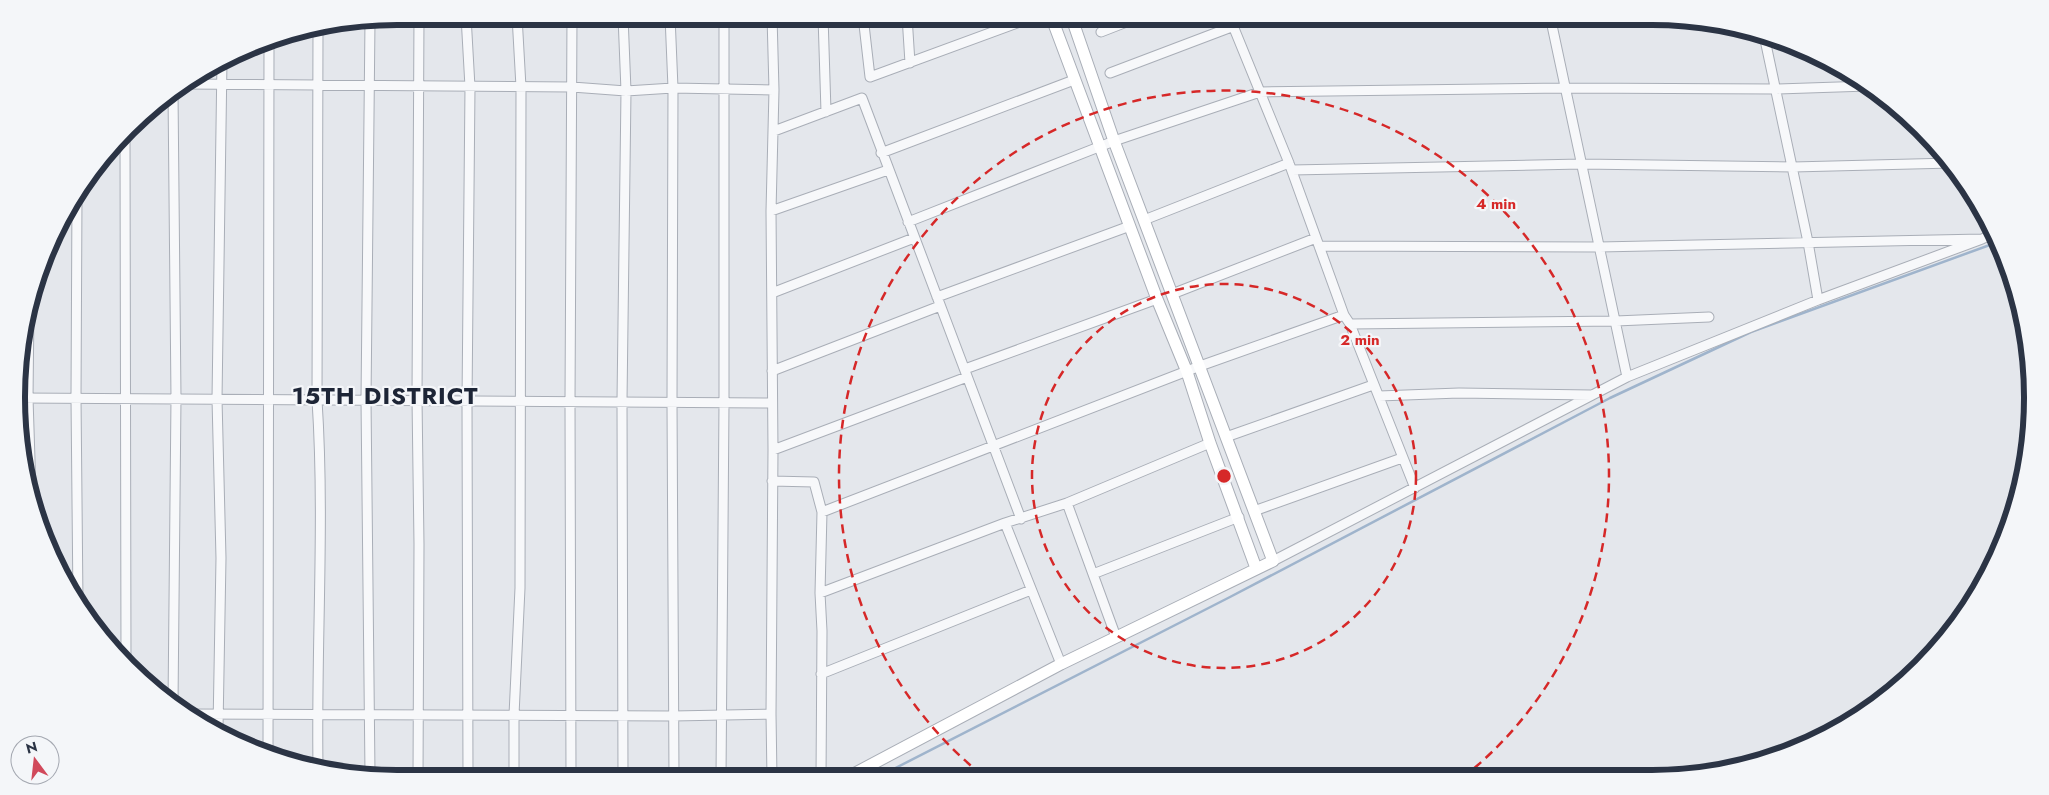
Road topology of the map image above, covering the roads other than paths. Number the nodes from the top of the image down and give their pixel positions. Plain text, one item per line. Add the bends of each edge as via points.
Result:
1 (419, 25) edge
2 (467, 25) edge
3 (518, 25) edge
4 (572, 25) edge
5 (624, 25) edge
6 (670, 25) edge
7 (724, 25) edge
8 (772, 25) edge
9 (823, 25) edge
10 (864, 25) edge
11 (908, 25) edge
12 (1012, 25) edge
13 (1054, 25) edge
14 (1074, 25) edge
15 (1119, 25) edge
16 (1552, 25) edge
17 (370, 26) edge
18 (1234, 26) joint
19 (1101, 32) dead end
20 (318, 34) edge
21 (1766, 43) edge
22 (269, 48) edge
23 (910, 63) junction
24 (222, 69) edge
25 (1110, 73) dead end
26 (1074, 80) junction
27 (197, 84) edge
28 (318, 84) junction
29 (222, 85) junction
30 (269, 86) junction
31 (369, 86) junction
32 (1856, 86) edge
33 (418, 87) junction
34 (470, 87) junction
35 (572, 87) junction
36 (521, 88) junction
37 (673, 88) junction
38 (1564, 88) junction
39 (724, 89) junction
40 (1776, 89) junction
41 (774, 90) junction
42 (626, 92) junction
43 (1260, 92) junction
44 (173, 101) edge
45 (826, 112) junction
46 (774, 131) junction
47 (1114, 141) junction
48 (125, 143) edge
49 (1100, 147) junction
50 (881, 153) junction
51 (1941, 163) edge
52 (1581, 164) junction
53 (1290, 166) junction
54 (1793, 167) junction
55 (888, 170) junction
56 (77, 208) edge
57 (771, 211) junction
58 (1144, 220) junction
59 (908, 222) junction
60 (1130, 226) junction
61 (1988, 236) edge
62 (914, 238) junction
63 (1982, 239) junction
64 (1317, 242) junction
65 (1808, 242) junction
66 (1599, 247) junction
67 (772, 292) junction
68 (1172, 294) junction
69 (937, 296) junction
70 (1156, 299) junction
71 (1818, 300) junction
72 (940, 306) junction
73 (1344, 315) junction
74 (1709, 317) dead end
75 (1616, 321) junction
76 (1350, 324) junction
77 (1200, 366) junction
78 (26, 370) edge
79 (772, 371) junction
80 (1187, 372) junction
81 (966, 373) junction
82 (1627, 377) junction
83 (1373, 385) junction
84 (1593, 395) junction
85 (1379, 396) junction
86 (25, 398) edge
87 (76, 398) junction
88 (176, 398) junction
89 (217, 399) junction
90 (126, 400) junction
91 (270, 400) junction
92 (317, 400) junction
93 (366, 400) junction
94 (417, 400) junction
95 (467, 401) junction
96 (520, 401) junction
97 (570, 402) junction
98 (622, 402) junction
99 (672, 403) junction
100 (772, 403) junction
101 (724, 404) junction
102 (1226, 437) junction
103 (1210, 443) junction
104 (28, 447) edge
105 (993, 447) junction
106 (773, 450) junction
107 (1402, 458) junction
108 (772, 481) junction
109 (1415, 488) junction
110 (1067, 503) junction
111 (1254, 511) junction
112 (822, 512) junction
113 (1239, 517) junction
114 (1021, 519) junction
115 (1005, 523) junction
116 (1273, 561) junction
117 (1256, 568) junction
118 (1093, 574) junction
119 (78, 588) edge
120 (1031, 590) junction
121 (820, 593) junction
122 (1116, 637) junction
123 (126, 653) edge
124 (1061, 664) junction
125 (821, 674) junction
126 (173, 694) edge
127 (202, 714) edge
128 (217, 714) junction
129 (268, 714) junction
130 (317, 714) junction
131 (370, 714) junction
132 (771, 714) junction
133 (418, 715) junction
134 (467, 715) junction
135 (723, 715) junction
136 (514, 716) junction
137 (571, 716) junction
138 (623, 716) junction
139 (673, 716) junction
140 (218, 724) edge
141 (268, 747) edge
142 (318, 761) edge
143 (370, 769) edge
144 (418, 770) edge
145 (468, 770) edge
146 (514, 770) edge
147 (571, 770) edge
148 (623, 770) edge
149 (674, 770) edge
150 (721, 770) edge
151 (772, 770) edge
152 (820, 770) edge
153 (861, 770) edge

1 - 33 street
2 - 34 street
3 - 36 street
4 - 35 street
5 - 42 street
6 - 37 street
7 - 39 street
8 - 41 street
9 - 45 street
10 - 23 street via 870,76
11 - 23 street
12 - 23 street
13 - 26 street
14 - 47 street
15 - 19 street
16 - 38 street
17 - 31 street
18 - 25 street
18 - 43 street
20 - 28 street
21 - 40 street
22 - 30 street
24 - 29 street
26 - 49 street
26 - 50 street
27 - 29 street
28 - 30 street
28 - 31 street
28 - 92 street
29 - 30 street
29 - 89 street
30 - 91 street
31 - 33 street
31 - 93 street
32 - 40 street
33 - 34 street
33 - 94 street
34 - 36 street
34 - 95 street
35 - 36 street
35 - 42 street
35 - 97 street
36 - 96 street
37 - 39 street
37 - 42 street
37 - 99 street
38 - 40 street
38 - 43 street
38 - 52 street
39 - 41 street
39 - 101 street
40 - 54 street
41 - 46 street
42 - 98 street
43 - 47 street
43 - 53 street
44 - 88 street
45 - 46 street
45 - 50 street via 862,98
46 - 57 street
47 - 49 street
47 - 58 street
48 - 90 street
49 - 59 street
49 - 60 street
50 - 55 street
51 - 54 street
52 - 53 street
52 - 54 street
52 - 66 street
53 - 58 street
53 - 64 street
54 - 65 street
55 - 57 street
55 - 59 street
56 - 87 street
57 - 67 street
58 - 68 street
59 - 62 street
60 - 69 street
60 - 70 street
61 - 63 street
62 - 67 street
62 - 69 street
63 - 65 street
63 - 71 street
64 - 66 street
64 - 68 street
64 - 73 street
65 - 66 street
65 - 71 street
66 - 75 street
67 - 79 street
68 - 77 street
69 - 72 street
70 - 80 street
70 - 81 street
71 - 82 street
72 - 79 street
72 - 81 street
73 - 76 street
73 - 77 street
74 - 75 street
75 - 76 street
75 - 82 street
76 - 83 street
77 - 80 street
77 - 102 street
78 - 86 street
79 - 100 street
80 - 103 street
80 - 105 street
81 - 105 street
81 - 106 street
82 - 84 street
83 - 85 street
83 - 102 street
84 - 85 street via 1459,393
84 - 109 street
85 - 107 street
86 - 87 street
86 - 104 street
87 - 90 street
87 - 119 street
88 - 89 street
88 - 90 street
88 - 126 street
89 - 91 street
89 - 128 street via 221,558
90 - 123 street
91 - 92 street
91 - 129 street
92 - 93 street
92 - 130 street via 321,461
93 - 94 street
93 - 131 street
94 - 95 street
94 - 133 street
95 - 96 street
95 - 134 street
96 - 97 street
96 - 136 street via 520,588
97 - 98 street
97 - 137 street
98 - 99 street
98 - 138 street
99 - 101 street
99 - 139 street
100 - 101 street
100 - 106 street
101 - 135 street
102 - 111 street
103 - 110 street
103 - 113 street
105 - 112 street
105 - 114 street
106 - 108 street
107 - 109 street
107 - 111 street
108 - 112 street via 814,482
108 - 132 street
109 - 116 street
110 - 114 street
110 - 118 street
111 - 116 street
112 - 121 street
113 - 117 street
113 - 118 street
114 - 115 street
115 - 120 street
115 - 121 street
116 - 117 street
117 - 122 street
118 - 122 street
120 - 124 street
120 - 125 street
121 - 125 street
122 - 124 street
124 - 153 street
125 - 152 street
127 - 128 street
128 - 129 street
128 - 140 street
129 - 130 street
129 - 141 street
130 - 131 street
130 - 142 street
131 - 133 street
131 - 143 street
132 - 135 street
132 - 151 street
133 - 134 street
133 - 144 street
134 - 136 street
134 - 145 street
135 - 139 street
135 - 150 street
136 - 137 street
136 - 146 street
137 - 138 street
137 - 147 street
138 - 139 street
138 - 148 street
139 - 149 street

